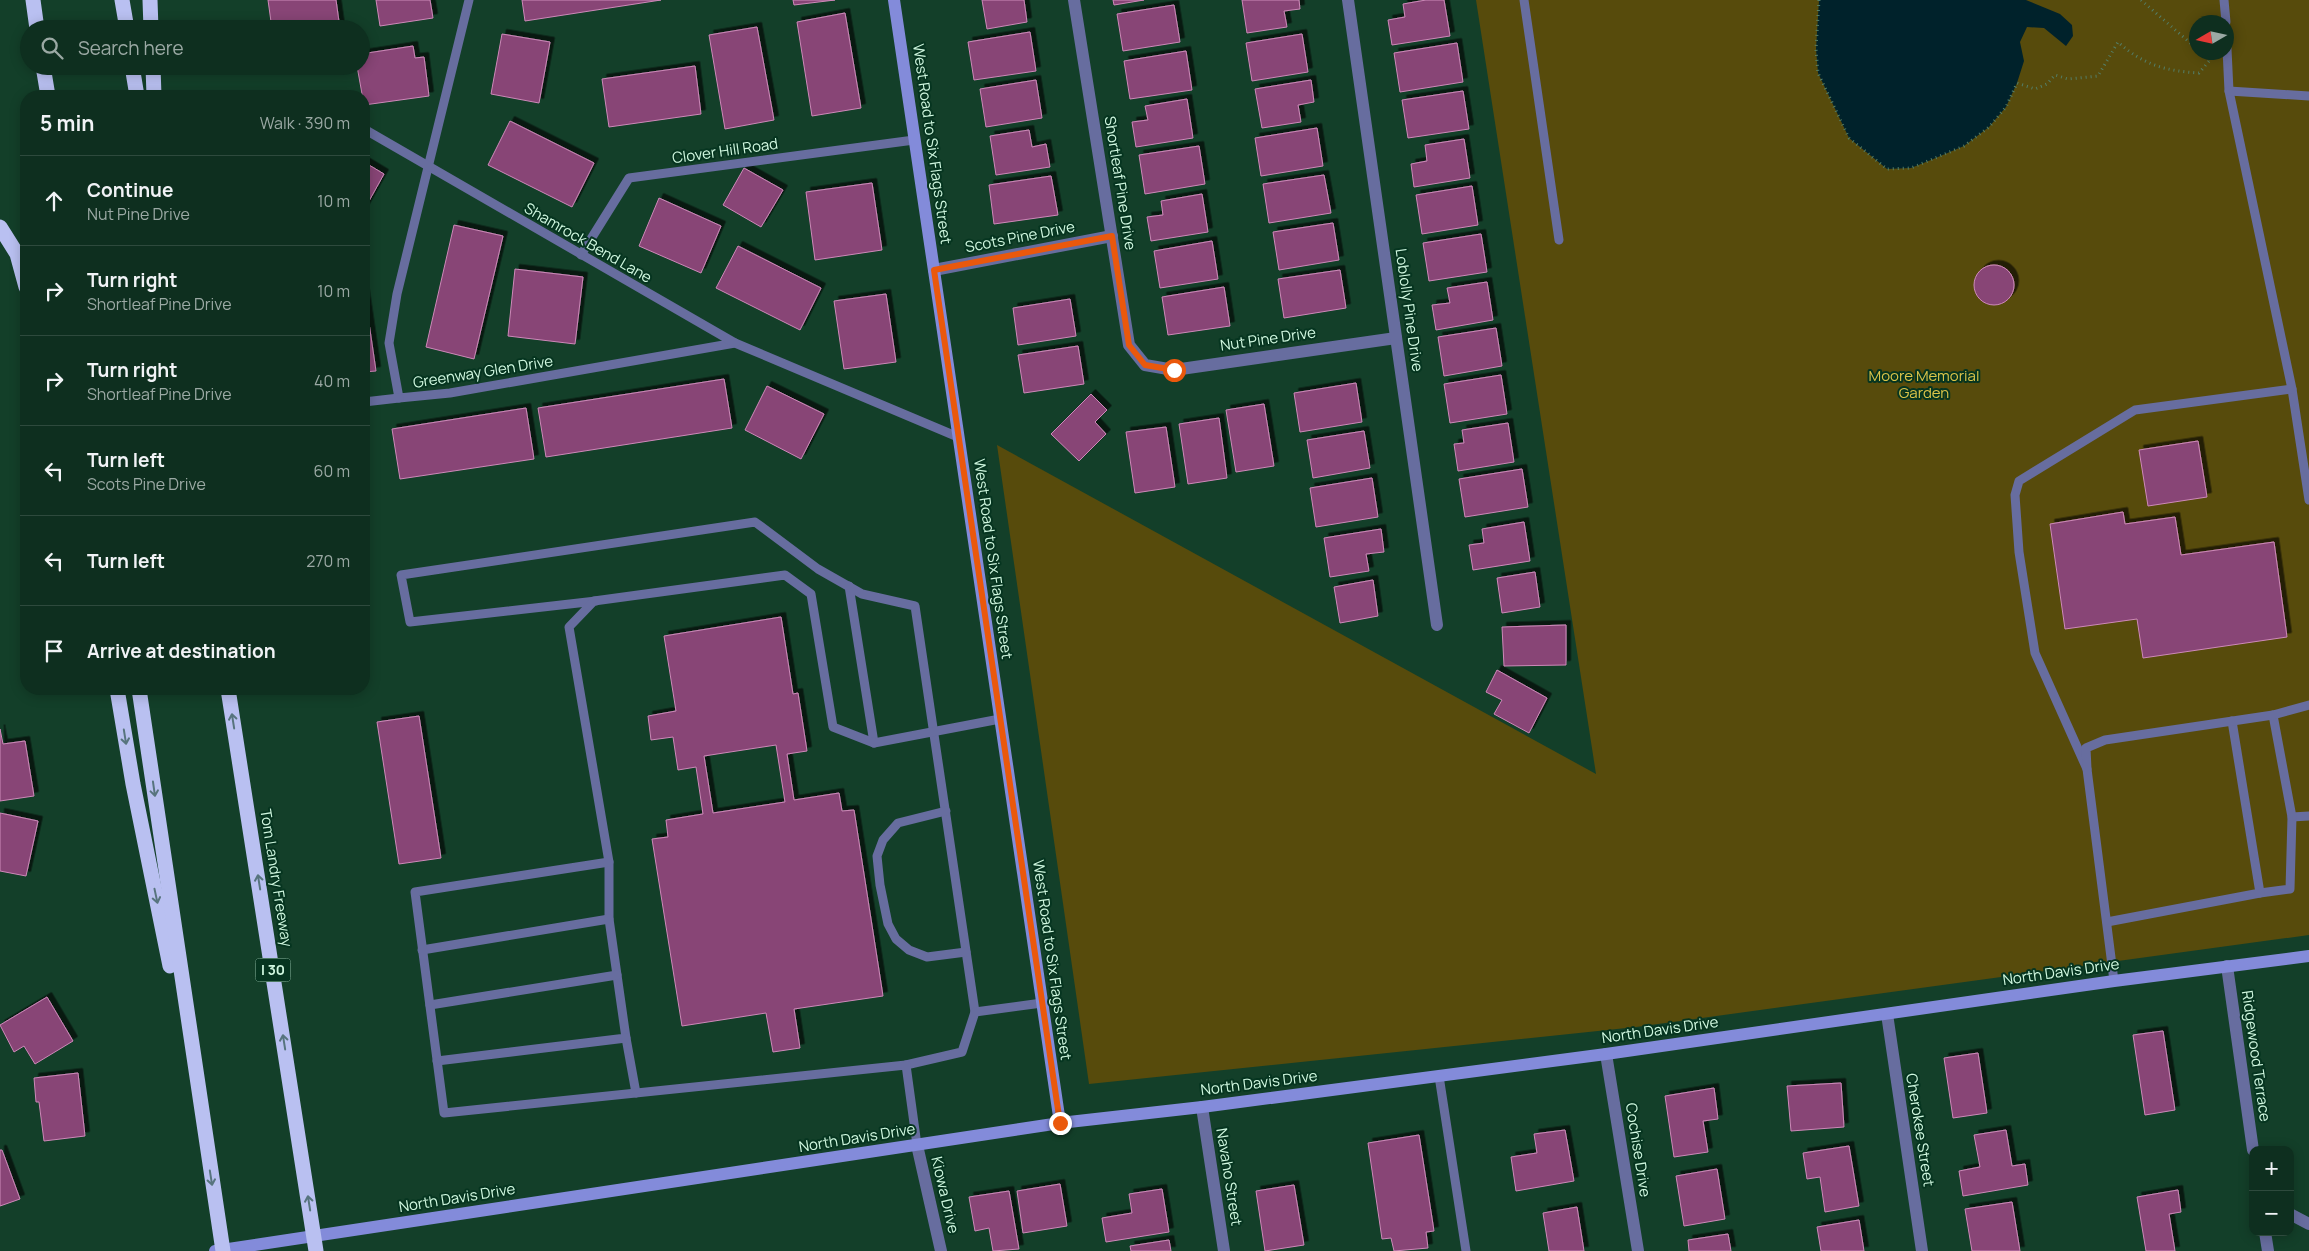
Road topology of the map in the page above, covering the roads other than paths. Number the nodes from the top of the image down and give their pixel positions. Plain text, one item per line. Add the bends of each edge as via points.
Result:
1 (32, 0) edge
2 (122, 0) edge
3 (150, 0) edge
4 (469, 0) edge
5 (894, 0) edge
6 (1074, 0) edge
7 (1348, 0) edge
8 (1524, 0) edge
9 (2224, 0) edge
10 (2225, 15) edge
11 (35, 20) edge
12 (125, 20) edge
13 (151, 20) edge
14 (2228, 60) edge
15 (44, 75) edge
16 (134, 75) edge
17 (153, 75) edge
18 (47, 90) edge
19 (136, 90) edge
20 (154, 90) edge
21 (2229, 91) junction
22 (2309, 96) edge
23 (370, 133) edge
24 (914, 140) junction
25 (428, 167) junction
26 (0, 227) edge
27 (1112, 236) junction
28 (1560, 240) dead end
29 (581, 255) junction
30 (20, 265) edge
31 (934, 270) junction
32 (1396, 338) junction
33 (735, 343) junction
34 (1145, 365) joint
35 (2292, 389) junction
36 (399, 398) junction
37 (370, 401) edge
38 (958, 437) junction
39 (2309, 497) edge
40 (849, 586) junction
41 (600, 600) junction
42 (1437, 625) dead end
43 (118, 695) edge
44 (140, 695) edge
45 (229, 695) edge
46 (2309, 705) edge
47 (2273, 715) junction
48 (1000, 719) junction
49 (2232, 721) junction
50 (934, 731) junction
51 (874, 743) junction
52 (2087, 769) junction
53 (946, 811) junction
54 (2309, 816) edge
55 (2292, 817) junction
56 (609, 862) junction
57 (2260, 893) junction
58 (609, 919) junction
59 (2107, 922) junction
60 (422, 950) junction
61 (966, 952) junction
62 (2309, 956) edge
63 (2227, 966) junction
64 (618, 975) junction
65 (2114, 981) junction
66 (1042, 1003) junction
67 (430, 1005) junction
68 (975, 1012) junction
69 (1886, 1014) junction
70 (626, 1038) junction
71 (1606, 1054) junction
72 (438, 1061) junction
73 (906, 1065) junction
74 (1439, 1076) junction
75 (636, 1093) junction
76 (1202, 1107) junction
77 (1060, 1123) junction
78 (204, 1130) junction
79 (917, 1145) junction
80 (2252, 1146) edge
81 (2294, 1216) edge
82 (2309, 1224) edge
83 (2266, 1236) edge
84 (214, 1251) edge
85 (223, 1251) edge
86 (316, 1251) edge
87 (941, 1251) edge
88 (1224, 1251) edge
89 (1466, 1251) edge
90 (1638, 1251) edge
91 (1922, 1251) edge
92 (2268, 1251) edge

1 - 11 highway
2 - 12 highway
3 - 13 highway
4 - 25 lane, Greenway Glen Drive
5 - 24 street, West Road to Six Flags Street
6 - 27 street, Shortleaf Pine Drive
7 - 32 street, Loblolly Pine Drive
8 - 28 lane
9 - 10 lane
14 - 21 lane
15 - 18 highway
16 - 19 highway
17 - 20 highway
21 - 22 lane
21 - 35 lane
23 - 25 lane, Shamrock Bend Lane
24 - 29 lane, Clover Hill Road via 629,178
24 - 31 street, West Road to Six Flags Street
25 - 29 lane, Shamrock Bend Lane
25 - 36 lane, Greenway Glen Drive via 397,294 389,343
26 - 30 highway
27 - 31 street, Scots Pine Drive
27 - 34 street, Shortleaf Pine Drive via 1129,345
29 - 33 lane, Shamrock Bend Lane
31 - 38 street, West Road to Six Flags Street
32 - 34 street, Nut Pine Drive via 1174,370
32 - 42 street, Loblolly Pine Drive
33 - 36 lane, Greenway Glen Drive via 450,393
33 - 38 lane
35 - 39 lane
35 - 52 lane via 2135,410 2020,481 2015,495 2019,552 2035,653
36 - 37 lane
38 - 48 street, West Road to Six Flags Street
40 - 41 lane via 818,569 754,522 402,576 410,622
40 - 50 lane via 862,594 915,606
40 - 51 lane
41 - 51 lane via 785,575 811,594 833,728
41 - 56 lane via 594,601 569,627
43 -> 78 highway
44 -> 78 highway
86 -> 45 highway, Tom Landry Freeway / I 30
46 - 47 lane
47 - 49 lane
47 - 55 lane
48 - 50 lane
48 - 66 street, West Road to Six Flags Street
49 - 52 lane via 2105,740 2086,748
49 - 57 lane
50 - 51 lane
50 - 53 lane
52 - 59 lane
53 - 61 lane
53 - 61 lane via 898,822 883,840 877,856 880,885 888,924 896,939 909,950 927,957
54 - 55 lane
55 - 57 lane via 2290,889
56 - 58 lane
56 - 60 lane via 415,892
57 - 59 lane
58 - 60 lane
58 - 64 lane
59 - 65 lane
60 - 67 lane
61 - 68 lane
62 - 63 street, North Davis Drive
63 - 65 street, North Davis Drive
63 - 80 street, Ridgewood Terrace
64 - 67 lane
64 - 70 lane
65 - 69 street, North Davis Drive
66 - 68 lane
66 - 77 street, West Road to Six Flags Street
67 - 72 lane
68 - 73 lane via 962,1052
69 - 71 street, North Davis Drive
69 - 91 street, Cherokee Street
70 - 72 lane
70 - 75 lane
71 - 74 street, North Davis Drive
71 - 90 street, Cochise Drive
72 - 75 lane via 444,1113
73 - 75 lane
73 - 79 lane
74 - 76 street, North Davis Drive
74 - 89 lane
76 - 77 street, North Davis Drive
76 - 88 street, Navaho Street
77 - 79 street, North Davis Drive
78 -> 85 highway
79 - 84 street, North Davis Drive
79 - 87 street, Kiowa Drive
81 - 82 street
83 - 92 street

